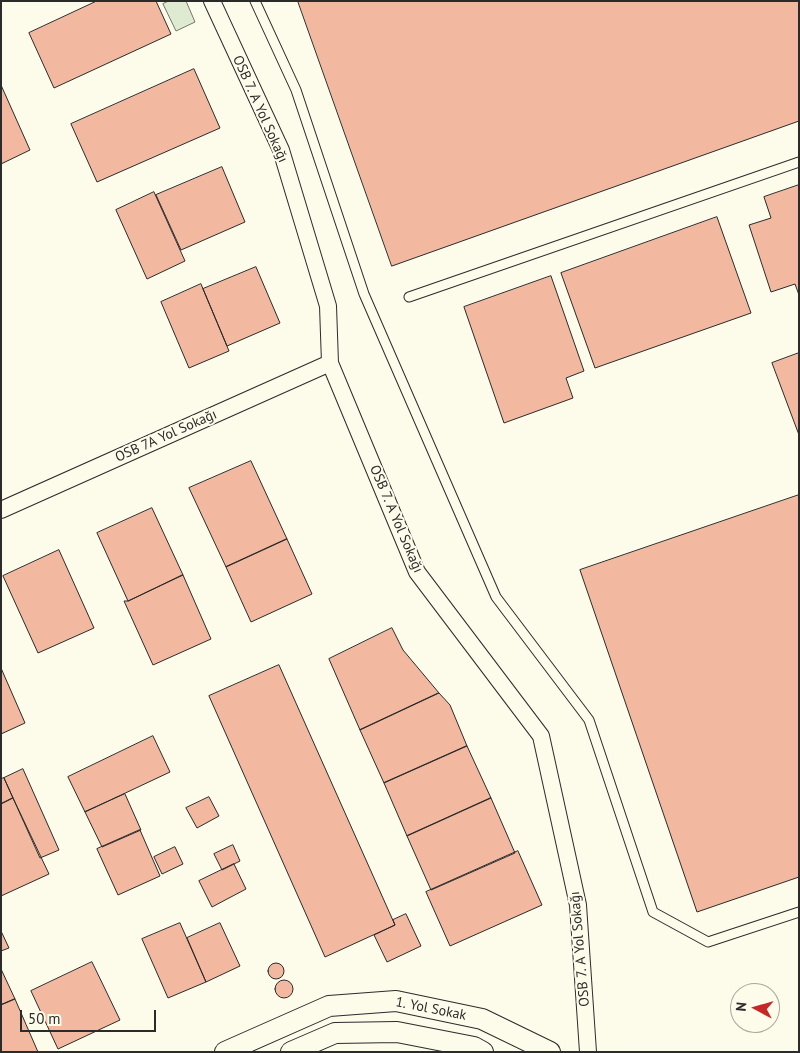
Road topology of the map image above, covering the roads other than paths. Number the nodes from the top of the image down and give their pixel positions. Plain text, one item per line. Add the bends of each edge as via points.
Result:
1 (212, 1) edge
2 (255, 1) edge
3 (799, 162) edge
4 (409, 297) dead end
5 (330, 363) junction
6 (1, 510) edge
7 (799, 912) edge
8 (225, 1052) edge
9 (291, 1052) edge
10 (484, 1052) edge
11 (550, 1052) edge
12 (588, 1052) edge

1 - 5 street, OSB 7. A Yol Sokağı via 281,150 328,306
2 - 7 lane via 296,90 364,294 496,597 589,720 653,912 708,942
3 - 4 lane
5 - 6 street, OSB 7A Yol Sokağı
5 - 12 street, OSB 7. A Yol Sokağı via 417,572 541,736 578,905
8 - 11 street, 1. Yol Sokak via 329,1006 396,1001 482,1019
9 - 10 street via 335,1033 397,1032 474,1047

